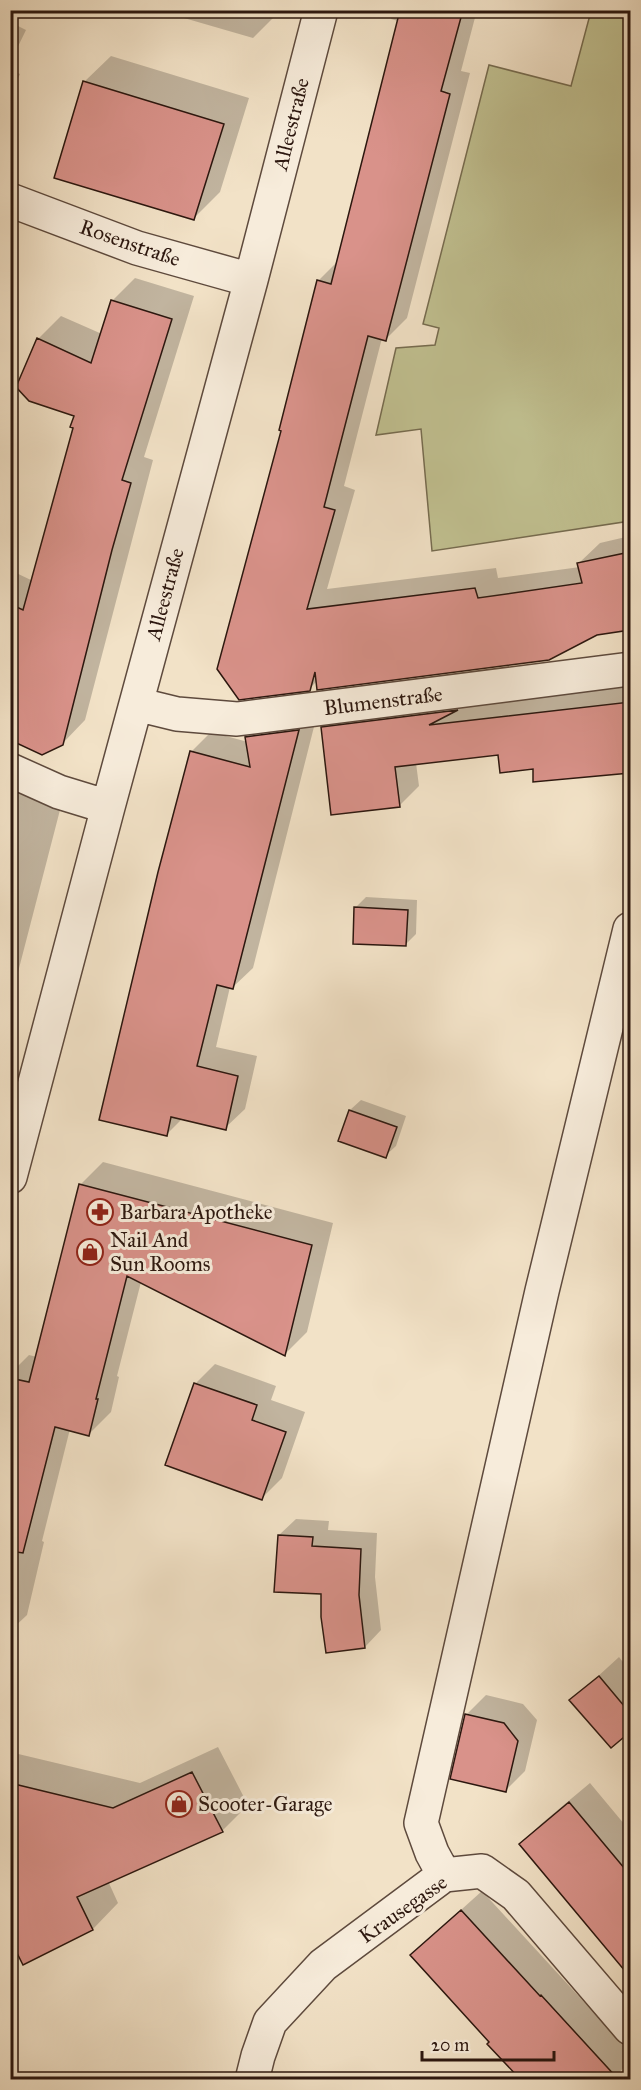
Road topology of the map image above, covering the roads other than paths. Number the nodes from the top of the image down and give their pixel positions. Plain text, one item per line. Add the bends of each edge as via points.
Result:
1 (321, 10) edge
2 (10, 200) edge
3 (251, 280) junction
4 (630, 669) edge
5 (135, 704) junction
6 (10, 770) edge
7 (108, 807) junction
8 (630, 929) edge
9 (10, 1177) edge
10 (444, 1875) junction
11 (630, 2028) edge
12 (252, 2079) edge

1 - 3 street, Alleestraße
2 - 3 street, Rosenstraße via 137,248
3 - 5 street, Alleestraße
4 - 5 street, Blumenstraße via 237,719 177,714
5 - 7 street, Alleestraße
6 - 7 street via 59,792
7 - 9 street, Alleestraße
8 - 10 street via 542,1291 421,1823
10 - 11 street, Krausegasse via 482,1871 516,1895
10 - 12 street, Krausegasse via 323,1965 270,2022

